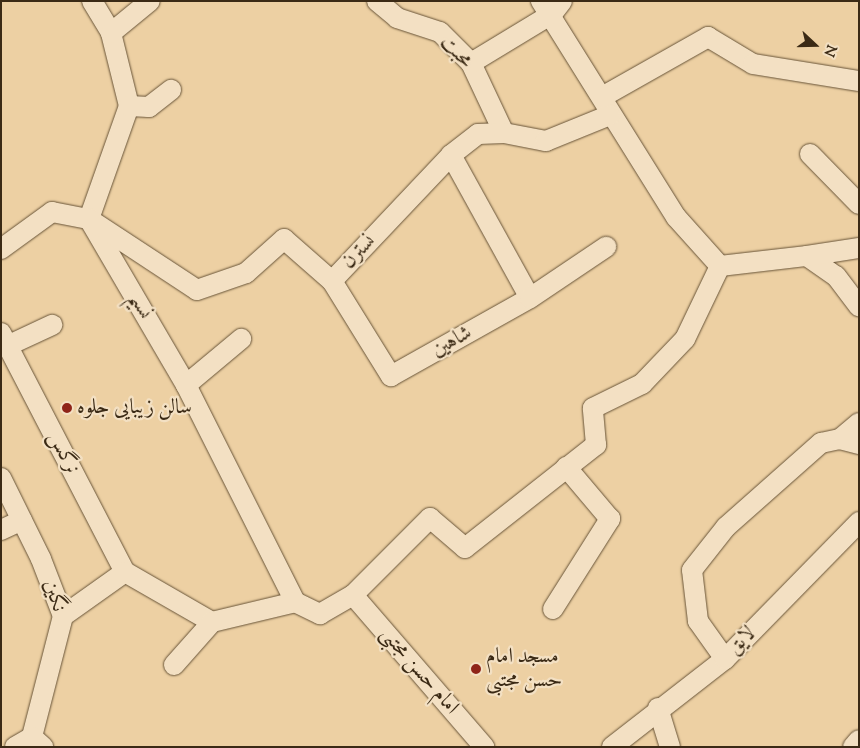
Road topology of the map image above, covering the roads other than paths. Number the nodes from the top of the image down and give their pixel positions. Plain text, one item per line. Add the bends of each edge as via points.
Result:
1 (92, 1) edge
2 (150, 1) edge
3 (377, 1) edge
4 (551, 5) edge
5 (111, 33) junction
6 (471, 63) junction
7 (859, 81) edge
8 (171, 90) dead end
9 (129, 106) junction
10 (606, 106) junction
11 (504, 133) junction
12 (810, 154) dead end
13 (450, 155) junction
14 (859, 204) edge
15 (88, 219) junction
16 (606, 247) dead end
17 (859, 248) edge
18 (1, 249) edge
19 (807, 256) junction
20 (720, 266) junction
21 (332, 281) junction
22 (530, 298) junction
23 (859, 306) edge
24 (52, 325) dead end
25 (4, 339) edge
26 (241, 339) dead end
27 (186, 385) junction
28 (859, 423) edge
29 (850, 442) edge
30 (566, 467) junction
31 (1, 478) edge
32 (22, 520) junction
33 (859, 522) edge
34 (1, 530) edge
35 (125, 572) junction
36 (353, 596) junction
37 (295, 602) junction
38 (553, 610) dead end
39 (63, 616) junction
40 (212, 622) junction
41 (725, 659) junction
42 (174, 665) dead end
43 (658, 708) junction
44 (859, 740) edge
45 (30, 744) edge
46 (484, 747) edge
47 (612, 747) edge
48 (670, 747) edge
49 (853, 747) edge

1 - 5 street
2 - 5 street
3 - 6 street, محبت via 397,18 440,32
4 - 6 street
4 - 10 street
5 - 9 street
6 - 11 street, محبت
7 - 10 street, نسترن via 753,64 708,36
8 - 9 street via 149,107
9 - 15 street
10 - 11 street, نسترن via 546,141
10 - 20 street via 676,217
11 - 13 street, نسترن via 478,134
12 - 14 street
13 - 21 street, نسترن
13 - 22 street
15 - 18 street via 52,212
15 - 21 street, نسترن via 197,290 246,273 284,239
15 - 27 street, نسیم
16 - 22 street, شاهین
17 - 19 street
19 - 20 street
19 - 23 street via 836,276
20 - 30 street via 685,339 642,384 593,408 596,445
21 - 22 street, شاهین via 391,376
24 - 25 street
25 - 35 street, نرگس
26 - 27 street
27 - 37 street, نسیم
28 - 29 street
29 - 41 street via 821,443 726,527 692,570 698,621
30 - 36 street via 465,548 430,518
30 - 38 street via 610,519
31 - 32 street, نگین
32 - 34 street
32 - 39 street, نگین
33 - 41 street, لایق
35 - 39 street
35 - 40 street
36 - 37 street via 320,614
36 - 46 street, امام حسن مجتبی
37 - 40 street
39 - 45 street, نگین
40 - 42 street
41 - 43 street, لایق
43 - 47 street, لایق
43 - 48 street
44 - 49 street

